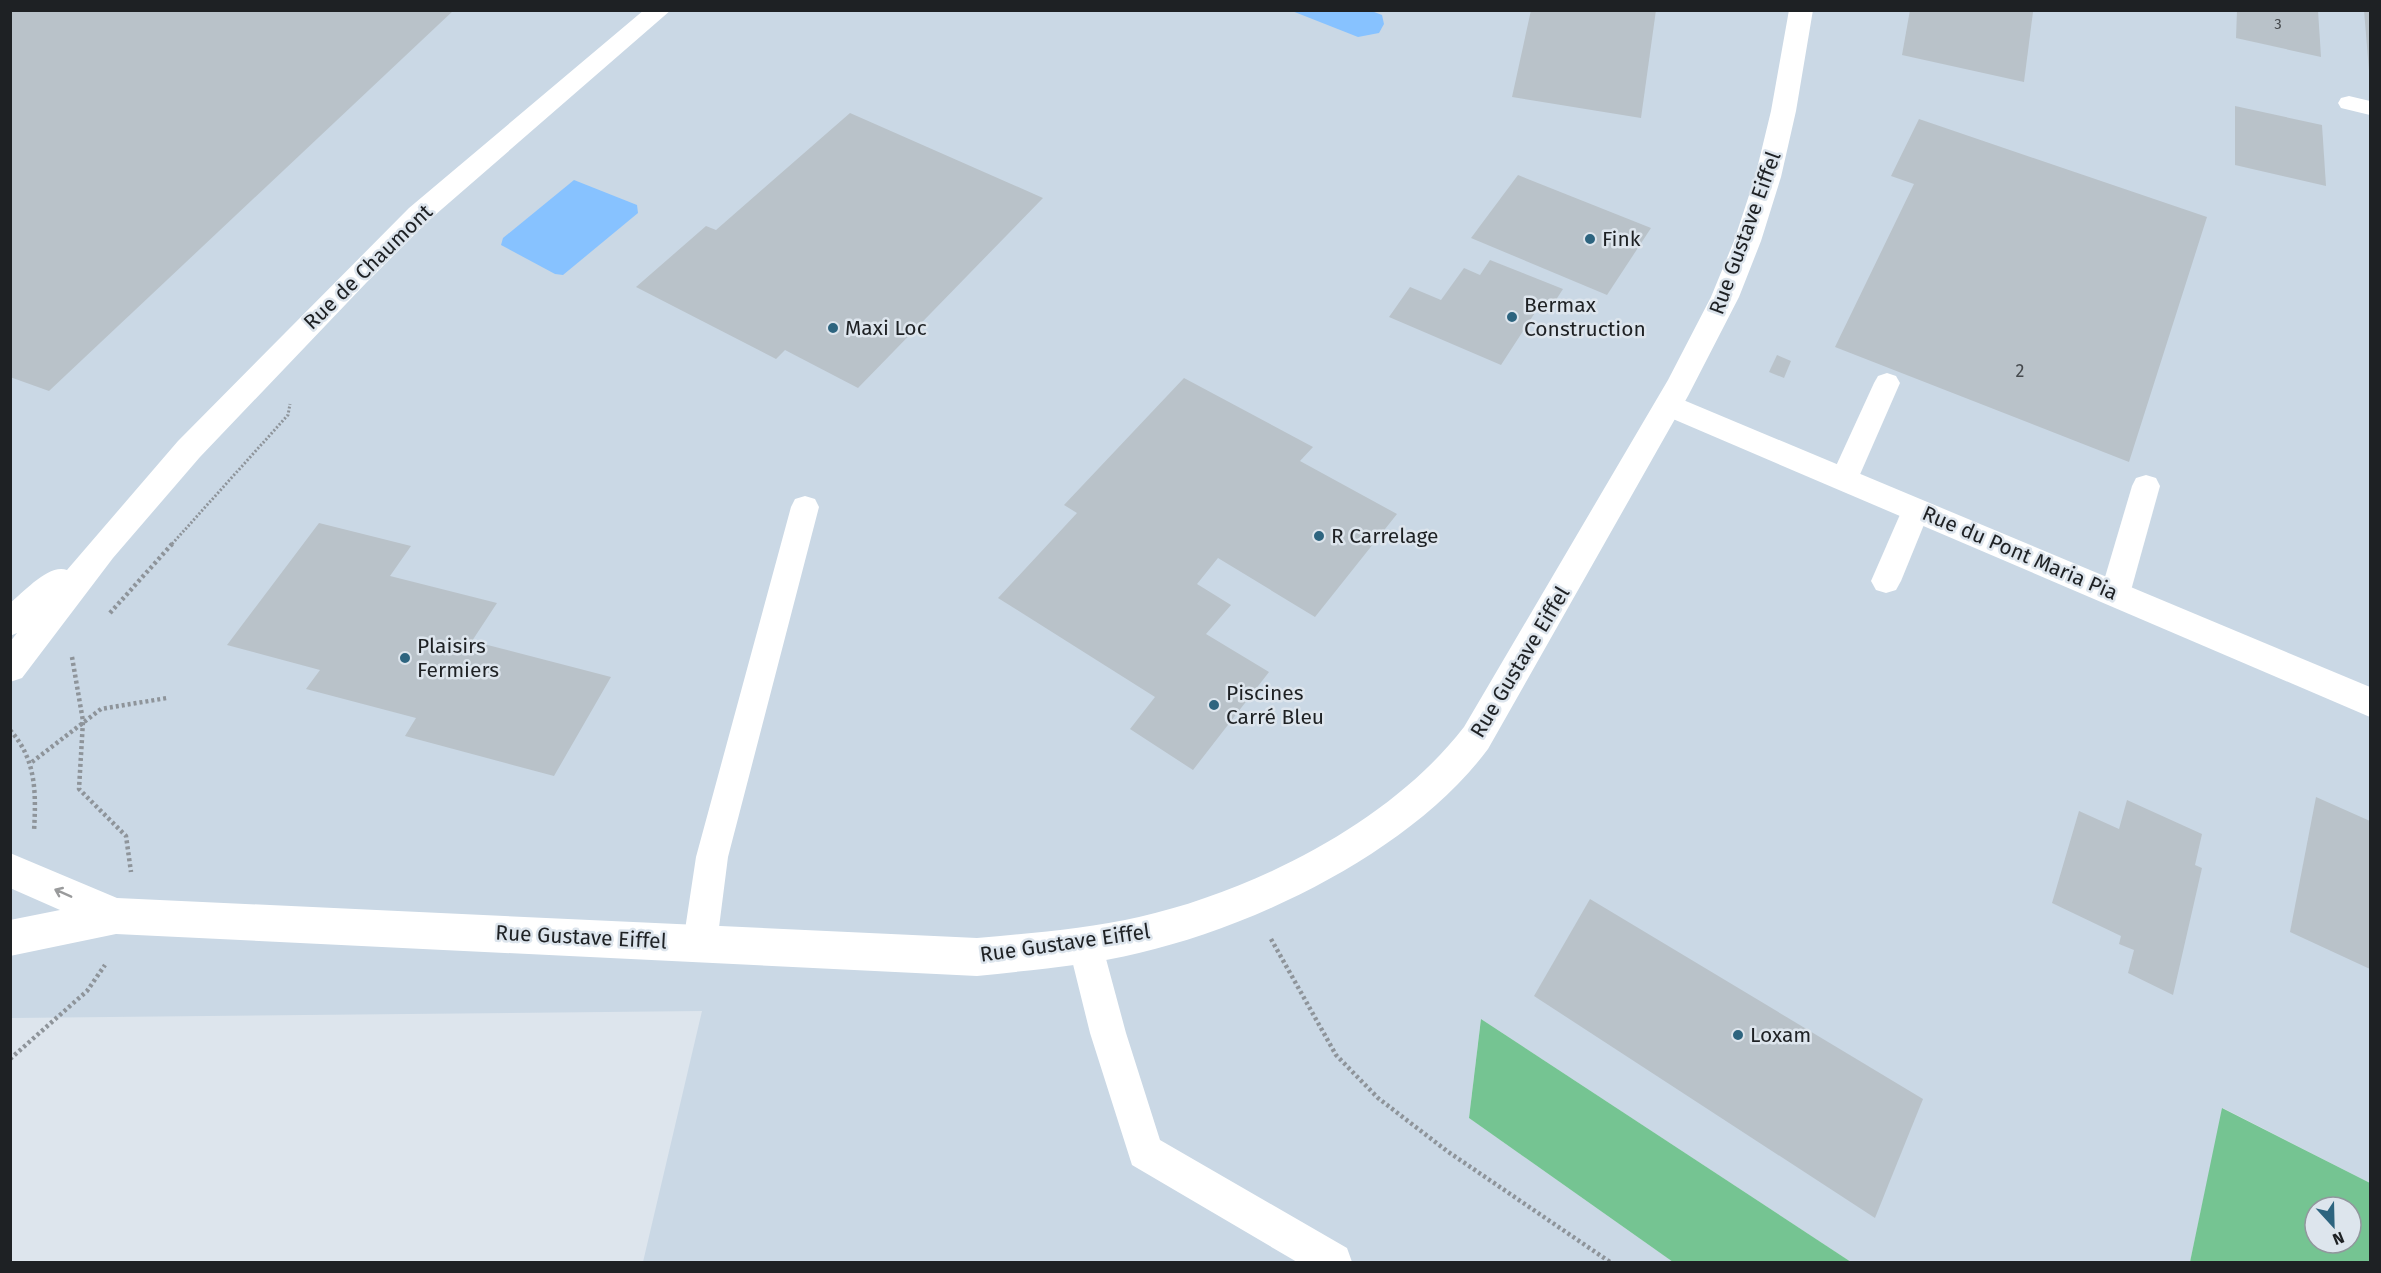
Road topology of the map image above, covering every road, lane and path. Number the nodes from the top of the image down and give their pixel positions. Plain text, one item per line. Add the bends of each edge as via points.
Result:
1 (659, 10) edge
2 (1801, 10) edge
3 (304, 330) junction
4 (1887, 383) dead end
5 (1669, 405) junction
6 (1844, 479) junction
7 (2146, 486) dead end
8 (805, 507) dead end
9 (1916, 510) junction
10 (102, 549) junction
11 (1886, 581) dead end
12 (2115, 594) junction
13 (103, 620) dead end
14 (10, 622) edge
15 (72, 656) dead end
16 (10, 668) edge
17 (167, 698) dead end
18 (2370, 702) edge
19 (83, 721) junction
20 (10, 730) edge
21 (32, 762) junction
22 (17, 872) edge
23 (1248, 899) junction
24 (127, 916) junction
25 (10, 938) edge
26 (700, 943) junction
27 (1085, 944) junction
28 (10, 1059) edge
29 (1333, 1263) edge
30 (1611, 1263) edge

1 - 3 street, Rue de Chaumont via 418,215
2 - 5 street, Rue Gustave Eiffel via 1781,135 1757,214 1706,339
3 - 10 street, Rue de Chaumont via 189,449
3 - 13 path via 288,415
4 - 6 lane
5 - 6 street, Rue du Pont Maria Pia
5 - 23 street, Rue Gustave Eiffel via 1469,748 1427,790 1378,828 1328,859
6 - 9 street, Rue du Pont Maria Pia
7 - 12 lane
8 - 26 lane via 712,857
9 - 11 lane
9 - 12 street, Rue du Pont Maria Pia
10 - 14 street
10 - 16 street
12 - 18 street, Rue du Pont Maria Pia
15 - 19 path
17 - 19 path via 102,709
19 - 21 path
19 - 24 path via 79,789 126,836
20 - 21 path
21 - 22 path via 37,784 32,852
24 -> 22 street, Rue Gustave Eiffel
23 - 27 street, Rue Gustave Eiffel via 1161,929
23 - 30 path via 1336,1055 1378,1098 1447,1151
24 - 25 street, Rue Gustave Eiffel
24 - 26 street, Rue Gustave Eiffel
24 - 28 path via 87,991
26 - 27 street, Rue Gustave Eiffel via 977,957
27 - 29 lane via 1145,1152

